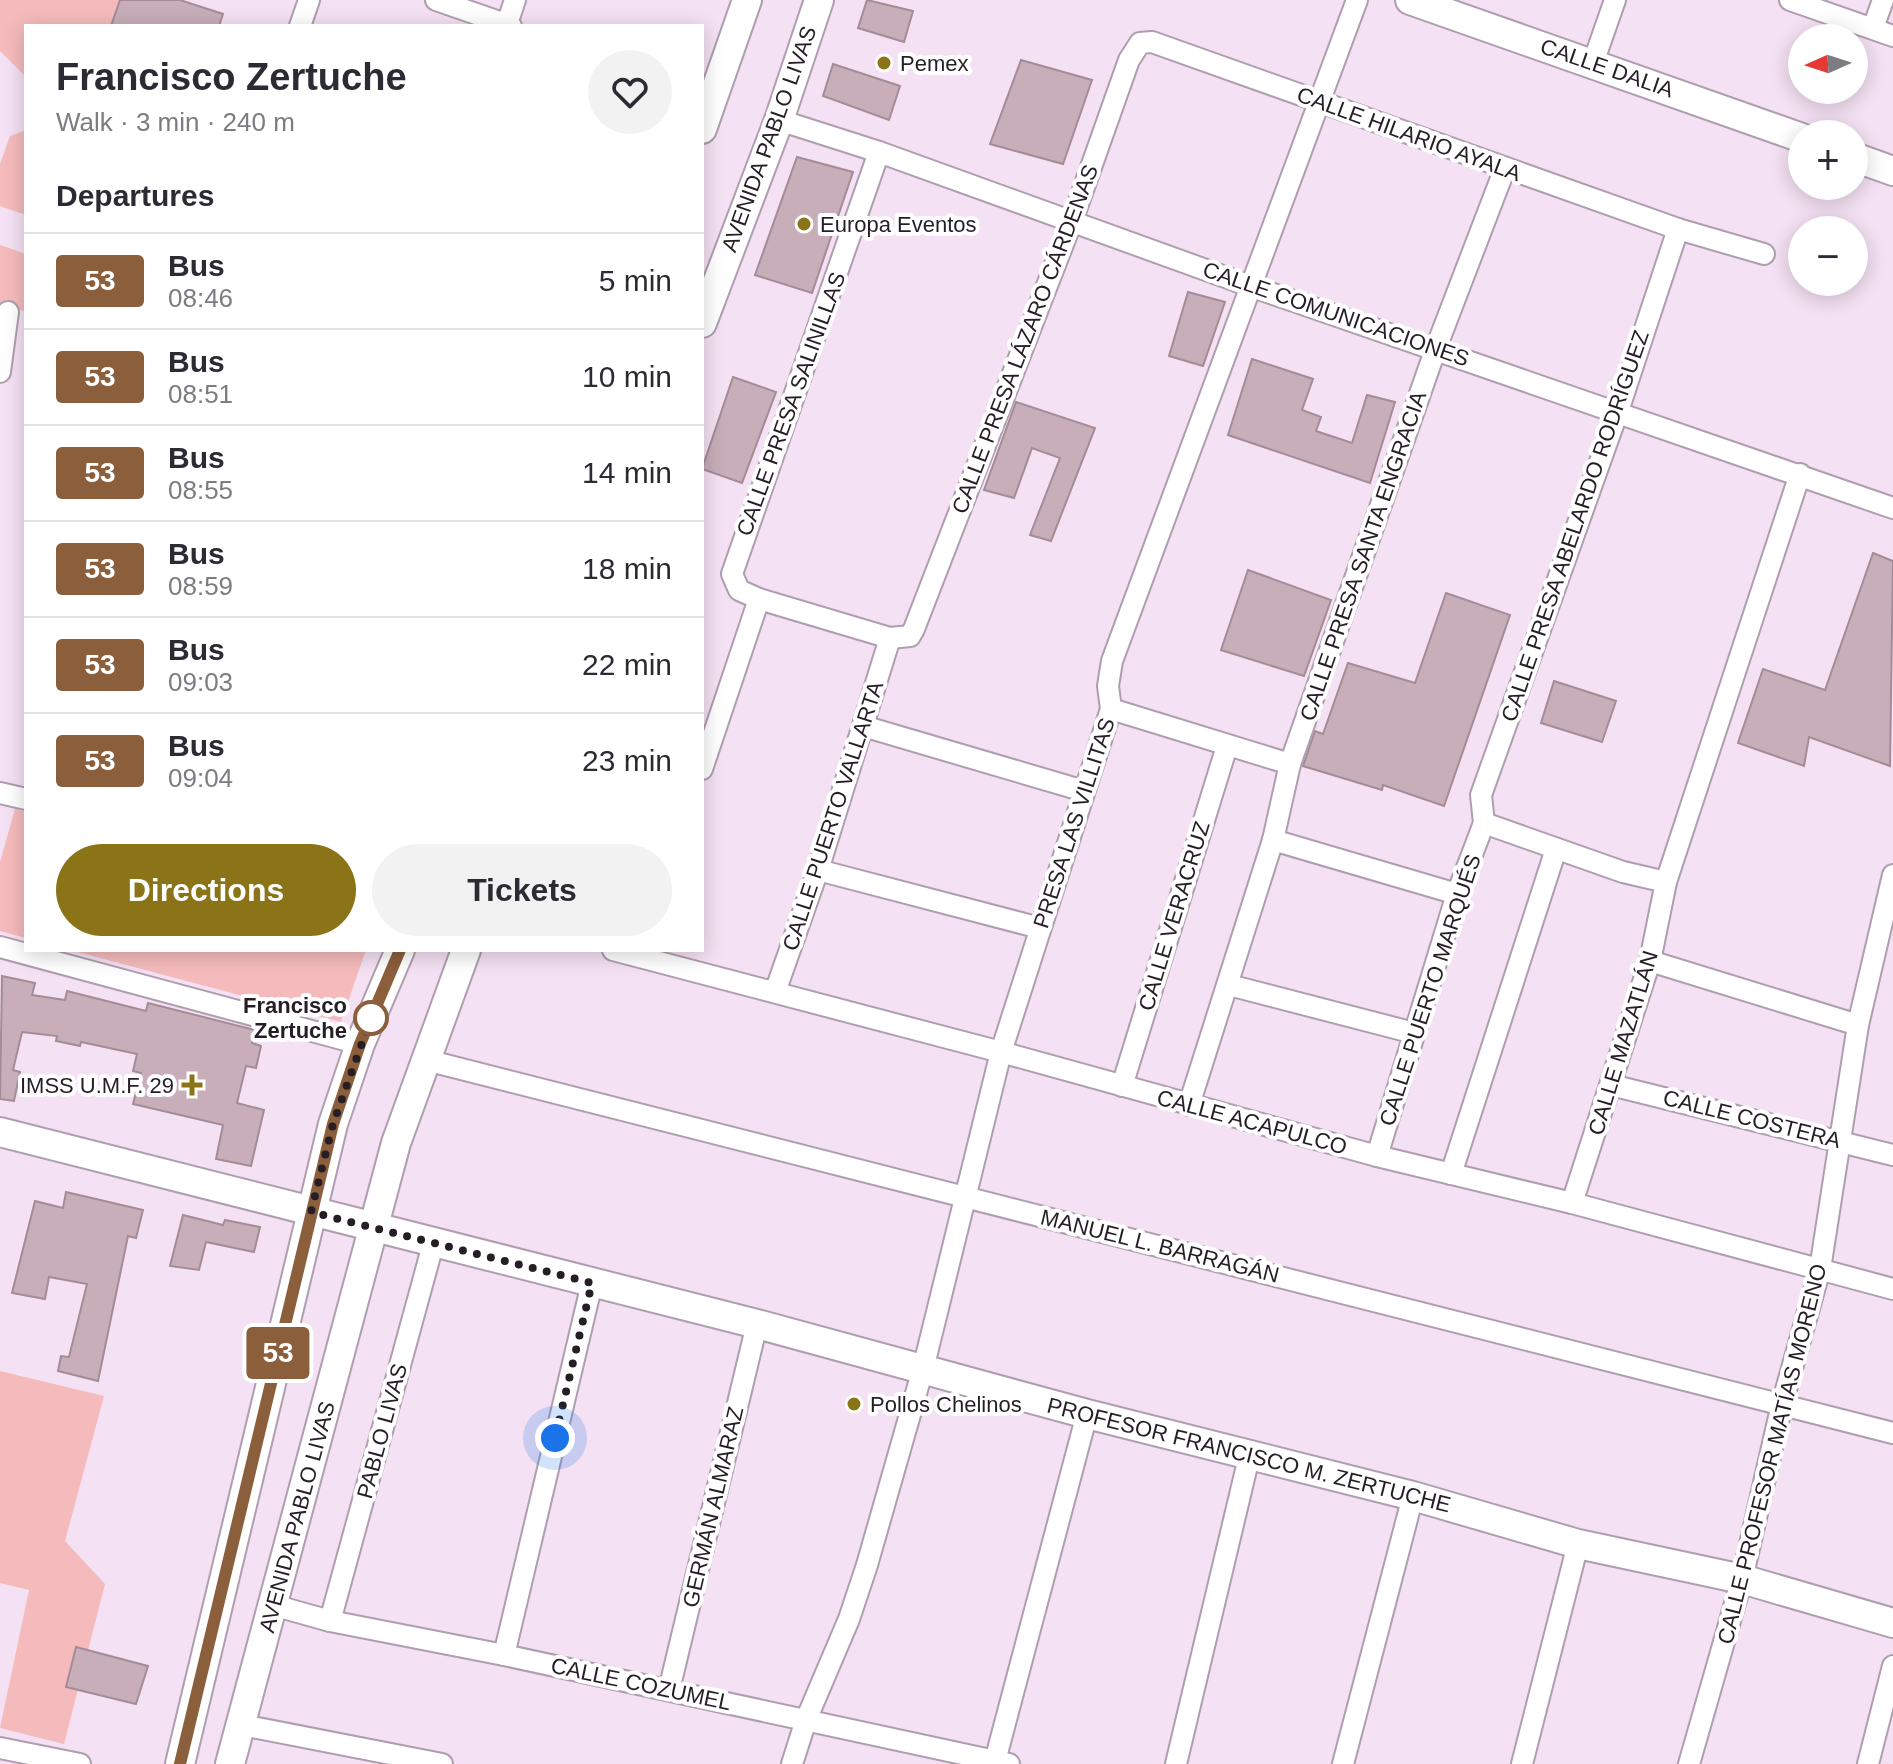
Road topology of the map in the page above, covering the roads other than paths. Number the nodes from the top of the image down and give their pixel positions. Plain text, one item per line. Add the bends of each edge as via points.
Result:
1 (309, 0) edge
2 (436, 0) edge
3 (515, 0) edge
4 (747, 0) edge
5 (819, 0) edge
6 (1357, 0) edge
7 (1410, 0) edge
8 (1615, 0) edge
9 (1790, 0) edge
10 (1883, 0) edge
11 (301, 24) edge
12 (506, 24) edge
13 (509, 24) edge
14 (1873, 28) junction
15 (1893, 36) edge
16 (1140, 43) joint
17 (1593, 63) junction
18 (707, 100) edge
19 (1322, 103) junction
20 (779, 120) junction
21 (1788, 133) edge
22 (879, 152) junction
23 (1868, 162) edge
24 (1505, 168) junction
25 (1893, 171) edge
26 (1072, 221) junction
27 (1678, 229) junction
28 (1764, 254) dead end
29 (1253, 287) junction
30 (11, 314) edge
31 (704, 318) edge
32 (1436, 348) junction
33 (0, 372) edge
34 (1617, 414) junction
35 (1800, 474) junction
36 (1893, 508) edge
37 (759, 599) junction
38 (900, 637) junction
39 (1111, 709) junction
40 (863, 726) junction
41 (1227, 746) junction
42 (704, 763) edge
43 (1290, 764) junction
44 (1084, 791) junction
45 (0, 793) edge
46 (24, 799) edge
47 (1484, 823) junction
48 (1273, 840) junction
49 (1556, 849) junction
50 (818, 870) junction
51 (1893, 875) edge
52 (1666, 882) junction
53 (1457, 894) junction
54 (1040, 928) junction
55 (0, 947) edge
56 (399, 952) edge
57 (465, 952) edge
58 (641, 953) edge
59 (1650, 961) junction
60 (1229, 985) junction
61 (775, 992) junction
62 (1858, 1025) junction
63 (1414, 1033) junction
64 (360, 1044) junction
65 (1001, 1052) junction
66 (426, 1060) junction
67 (1611, 1085) junction
68 (1122, 1086) junction
69 (1189, 1105) junction
70 (0, 1132) edge
71 (1841, 1141) junction
72 (1893, 1155) edge
73 (1377, 1156) junction
74 (1451, 1174) junction
75 (966, 1198) junction
76 (1572, 1203) junction
77 (311, 1212) junction
78 (373, 1227) junction
79 (434, 1241) junction
80 (1820, 1269) junction
81 (592, 1283) junction
82 (1893, 1289) edge
83 (757, 1324) junction
84 (923, 1369) junction
85 (1782, 1404) junction
86 (1087, 1414) junction
87 (1893, 1433) edge
88 (1250, 1453) junction
89 (1413, 1496) junction
90 (1578, 1544) junction
91 (1742, 1579) junction
92 (273, 1605) junction
93 (330, 1621) junction
94 (1893, 1623) edge
95 (504, 1655) junction
96 (1893, 1666) edge
97 (669, 1690) junction
98 (806, 1720) junction
99 (242, 1725) junction
100 (0, 1748) edge
101 (1002, 1763) edge
102 (80, 1764) edge
103 (180, 1764) edge
104 (230, 1764) edge
105 (442, 1764) edge
106 (792, 1764) edge
107 (1176, 1764) edge
108 (1343, 1764) edge
109 (1522, 1764) edge
110 (1689, 1764) edge
111 (1868, 1764) edge

1 - 11 street
2 - 12 street
3 - 13 street
4 - 18 street
5 - 20 street, AVENIDA PABLO LIVAS
6 - 19 street, PRESA LAS VILLITAS
7 - 17 street, CALLE DALIA
8 - 17 street
9 - 14 street
10 - 14 street
14 - 15 street
16 - 19 street, CALLE HILARIO AYALA via 1152,42
16 - 26 street, CALLE PRESA LÁZARO CÁRDENAS via 1129,60
17 - 21 street, CALLE DALIA
19 - 24 street, CALLE HILARIO AYALA
19 - 29 street, PRESA LAS VILLITAS
20 - 22 street, CALLE COMUNICACIONES
20 - 31 street, AVENIDA PABLO LIVAS
22 - 26 street, CALLE COMUNICACIONES
22 - 37 street, CALLE PRESA SALINILLAS via 734,566 739,590
23 - 25 street
24 - 27 street, CALLE HILARIO AYALA
24 - 32 street, CALLE PRESA SANTA ENGRACIA
26 - 29 street, CALLE COMUNICACIONES
26 - 38 street, CALLE PRESA LÁZARO CÁRDENAS
27 - 28 street, CALLE HILARIO AYALA
27 - 34 street, CALLE PRESA ABELARDO RODRÍGUEZ
29 - 32 street, CALLE COMUNICACIONES
29 - 39 street, PRESA LAS VILLITAS via 1112,661
30 - 33 street
32 - 34 street, CALLE COMUNICACIONES
32 - 43 street, CALLE PRESA SANTA ENGRACIA
34 - 35 street, CALLE COMUNICACIONES
34 - 47 street, CALLE PRESA ABELARDO RODRÍGUEZ via 1481,795
35 - 36 street, CALLE COMUNICACIONES
35 - 52 street, CALLE MAZATLÁN
37 - 38 street
37 - 42 street
38 - 40 street, CALLE PUERTO VALLARTA
39 - 41 street
39 - 44 street, PRESA LAS VILLITAS
40 - 44 street
40 - 50 street, CALLE PUERTO VALLARTA
41 - 43 street
41 - 68 street, CALLE VERACRUZ
43 - 48 street
44 - 54 street, PRESA LAS VILLITAS
45 - 46 street
47 - 49 street
47 - 53 street, CALLE PUERTO MARQUÉS
48 - 53 street
48 - 60 street
49 - 52 street
49 - 74 street
50 - 54 street
50 - 61 street, CALLE PUERTO VALLARTA
51 - 62 street, CALLE PROFESOR MATÍAS MORENO
52 - 59 street, CALLE MAZATLÁN
53 - 63 street, CALLE PUERTO MARQUÉS
54 - 65 street, PRESA LAS VILLITAS
55 - 64 street
56 - 64 street
57 - 66 street, AVENIDA PABLO LIVAS
58 - 61 street, CALLE ACAPULCO
59 - 62 street
59 - 67 street, CALLE MAZATLÁN
60 - 63 street
60 - 69 street
61 - 65 street, CALLE ACAPULCO
62 - 71 street, CALLE PROFESOR MATÍAS MORENO
63 - 73 street, CALLE PUERTO MARQUÉS
64 - 77 street
65 - 68 street, CALLE ACAPULCO
65 - 75 street, PRESA LAS VILLITAS
66 - 75 street, MANUEL L. BARRAGÁN
66 - 78 street, AVENIDA PABLO LIVAS
67 - 71 street, CALLE COSTERA
67 - 76 street, CALLE MAZATLÁN
68 - 69 street, CALLE ACAPULCO
69 - 73 street, CALLE ACAPULCO
70 - 77 street, PROFESOR FRANCISCO M. ZERTUCHE
71 - 72 street, CALLE COSTERA
71 - 80 street, CALLE PROFESOR MATÍAS MORENO
73 - 74 street, CALLE ACAPULCO
74 - 76 street, CALLE ACAPULCO
75 - 84 street, PRESA LAS VILLITAS
75 - 85 street, MANUEL L. BARRAGÁN
76 - 80 street, CALLE ACAPULCO
77 - 78 street, PROFESOR FRANCISCO M. ZERTUCHE
77 - 103 street
78 - 79 street, PROFESOR FRANCISCO M. ZERTUCHE
78 - 92 street, AVENIDA PABLO LIVAS
79 - 81 street, PROFESOR FRANCISCO M. ZERTUCHE
79 - 93 street, PABLO LIVAS
80 - 82 street, CALLE ACAPULCO
80 - 85 street, CALLE PROFESOR MATÍAS MORENO
81 - 83 street, PROFESOR FRANCISCO M. ZERTUCHE
81 - 95 street
83 - 84 street, PROFESOR FRANCISCO M. ZERTUCHE
83 - 97 street, GERMÁN ALMARAZ
84 - 86 street, PROFESOR FRANCISCO M. ZERTUCHE
84 - 98 street, PRESA LAS VILLITAS via 849,1619
85 - 87 street, MANUEL L. BARRAGÁN
85 - 91 street, CALLE PROFESOR MATÍAS MORENO
86 - 88 street, PROFESOR FRANCISCO M. ZERTUCHE
86 - 101 street
88 - 89 street, PROFESOR FRANCISCO M. ZERTUCHE
88 - 107 street
89 - 90 street, PROFESOR FRANCISCO M. ZERTUCHE
89 - 108 street
90 - 91 street, PROFESOR FRANCISCO M. ZERTUCHE
90 - 109 street
91 - 94 street, PROFESOR FRANCISCO M. ZERTUCHE
91 - 110 street, CALLE PROFESOR MATÍAS MORENO
92 - 93 street, CALLE COZUMEL
92 - 99 street, AVENIDA PABLO LIVAS
93 - 95 street, CALLE COZUMEL
95 - 97 street, CALLE COZUMEL
96 - 111 street
97 - 98 street, CALLE COZUMEL
98 - 101 street, CALLE COZUMEL
98 - 106 street, PRESA LAS VILLITAS
99 - 104 street, AVENIDA PABLO LIVAS
99 - 105 street
100 - 102 street

